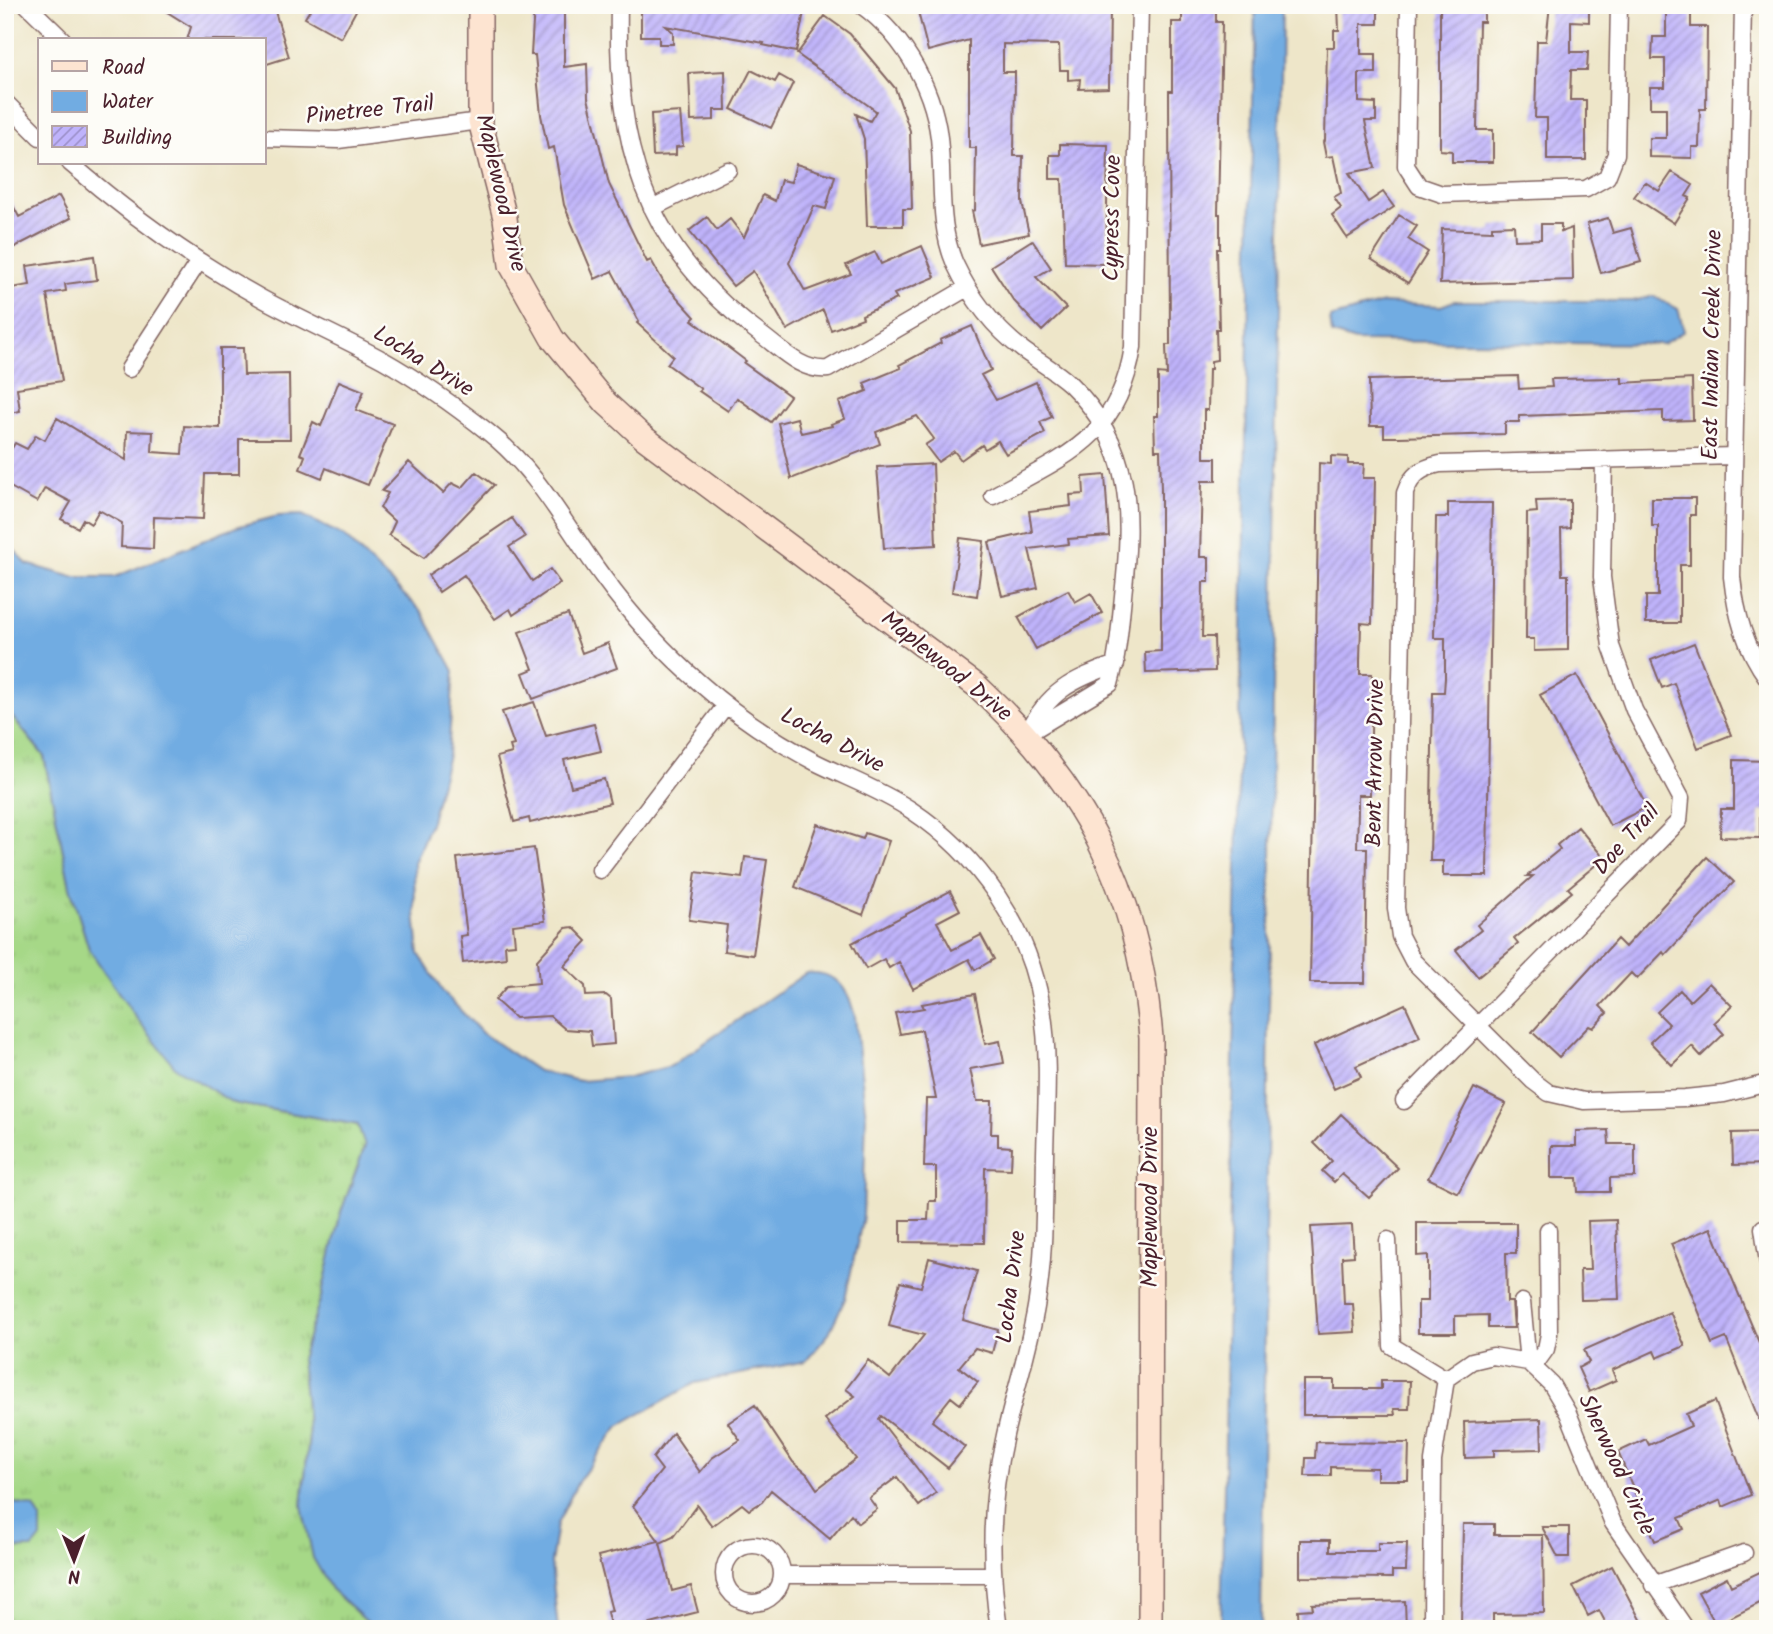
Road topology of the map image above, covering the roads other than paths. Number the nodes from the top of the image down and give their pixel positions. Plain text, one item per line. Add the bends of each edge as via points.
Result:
1 (27, 5) edge
2 (480, 5) edge
3 (619, 5) edge
4 (1140, 5) edge
5 (1409, 5) edge
6 (1619, 5) edge
7 (1743, 5) edge
8 (867, 7) edge
9 (61, 38) edge
10 (5, 102) edge
11 (480, 121) junction
12 (38, 135) edge
13 (266, 138) edge
14 (71, 164) edge
15 (729, 170) dead end
16 (652, 208) junction
17 (199, 261) junction
18 (967, 288) junction
19 (129, 369) dead end
20 (1101, 422) junction
21 (1734, 456) junction
22 (1604, 459) junction
23 (993, 496) dead end
24 (1768, 679) edge
25 (726, 705) junction
26 (1027, 734) junction
27 (600, 870) dead end
28 (1478, 1027) junction
29 (1768, 1083) edge
30 (1404, 1101) dead end
31 (1763, 1228) dead end
32 (1548, 1230) dead end
33 (1388, 1240) dead end
34 (1768, 1262) edge
35 (1522, 1302) dead end
36 (1530, 1365) junction
37 (1446, 1379) junction
38 (1744, 1553) dead end
39 (782, 1575) dead end
40 (991, 1575) junction
41 (1653, 1585) junction
42 (999, 1629) edge
43 (1150, 1629) edge
44 (1432, 1629) edge
45 (1686, 1629) edge

1 - 9 street
2 - 11 street, Maplewood Drive
3 - 16 street via 621,108 630,149
4 - 20 street, Cypress Cove via 1133,347 1124,390
5 - 6 street via 1406,166 1419,186 1442,194 1586,189 1607,177 1616,154
7 - 21 street, East Indian Creek Drive
8 - 18 street via 898,42 927,92 940,148 946,234
10 - 12 street
11 - 13 street, Pinetree Trail via 338,140
11 - 26 street, Maplewood Drive via 505,218 511,265 552,338 583,378 656,448 977,685
14 - 17 street, Locha Drive
15 - 16 street
16 - 18 street via 709,290 740,319 815,370 828,369
17 - 19 street
17 - 25 street, Locha Drive via 407,374 493,436 549,495 631,613 664,651
18 - 20 street via 992,322 1070,384
20 - 23 street, Cypress Cove via 1093,436 1070,454
20 - 26 street via 1118,457 1129,512 1116,664 1110,684
21 - 22 street, Bent Arrow Drive
21 - 24 street, East Indian Creek Drive via 1735,604 1748,644
22 - 28 street, Doe Trail via 1602,577 1611,646 1634,710 1681,798 1682,810 1672,831
22 - 28 street, Bent Arrow Drive via 1440,464 1417,473 1405,494 1397,922 1413,961
25 - 27 street
25 - 40 street, Locha Drive via 816,762 887,796 942,833 987,881 1021,938 1034,975 1047,1058 1043,1251 1028,1350 998,1470
26 - 43 street, Maplewood Drive via 1085,814 1108,859 1140,955 1148,1004
28 - 29 street, Bent Arrow Drive via 1533,1081 1571,1101 1685,1098
28 - 30 street, Doe Trail
31 - 34 street
32 - 36 street via 1549,1334 1546,1349
33 - 37 street via 1392,1346
35 - 36 street
36 - 37 street via 1493,1356 1472,1361
36 - 41 street, Sherwood Circle via 1551,1384 1569,1413 1613,1523
37 - 44 street via 1433,1461
38 - 41 street
39 - 40 street
40 - 42 street, Locha Drive
41 - 45 street, Sherwood Circle

